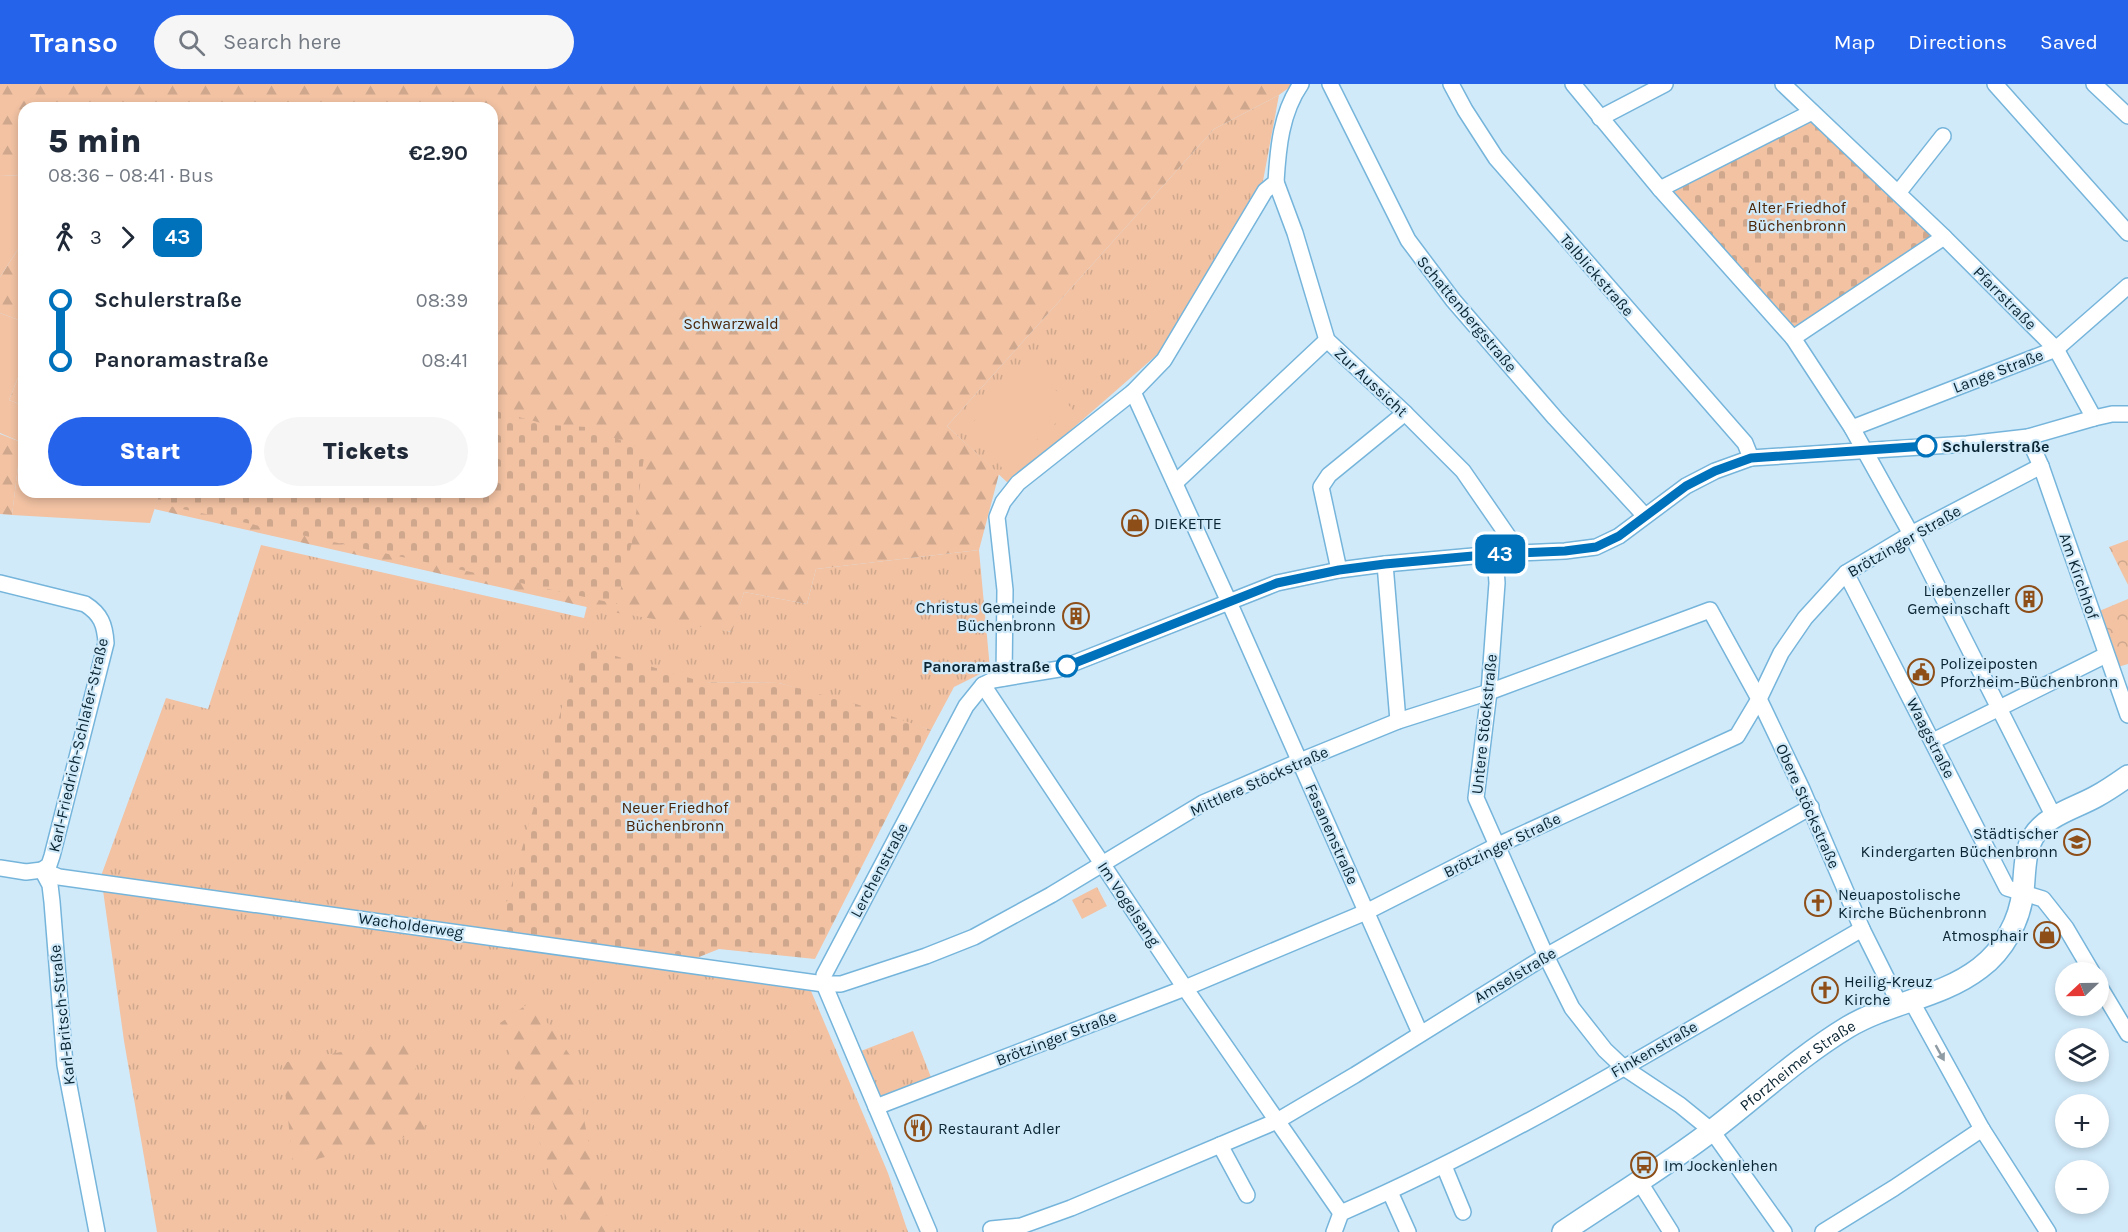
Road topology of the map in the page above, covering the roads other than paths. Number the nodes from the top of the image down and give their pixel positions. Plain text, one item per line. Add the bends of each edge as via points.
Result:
1 (1301, 84) edge
2 (1330, 84) edge
3 (1451, 84) edge
4 (1573, 84) edge
5 (1665, 84) edge
6 (1783, 84) edge
7 (1995, 84) edge
8 (2094, 84) edge
9 (1812, 112) junction
10 (2128, 116) edge
11 (1600, 118) junction
12 (1943, 136) dead end
13 (1276, 182) junction
14 (1660, 189) junction
15 (1898, 193) junction
16 (2128, 233) edge
17 (1944, 237) junction
18 (2128, 286) edge
19 (1793, 338) junction
20 (1327, 340) junction
21 (2056, 349) junction
22 (1133, 392) junction
23 (1405, 413) junction
24 (2128, 414) edge
25 (2094, 418) junction
26 (1851, 428) junction
27 (2028, 437) junction
28 (1864, 450) junction
29 (1751, 458) junction
30 (2041, 466) junction
31 (1175, 483) junction
32 (1646, 516) junction
33 (1911, 534) junction
34 (1495, 554) junction
35 (1516, 555) junction
36 (1385, 564) junction
37 (1339, 570) junction
38 (1846, 573) junction
39 (0, 583) edge
40 (1229, 602) junction
41 (1710, 610) joint
42 (2106, 655) junction
43 (1004, 678) junction
44 (983, 685) junction
45 (1489, 692) junction
46 (1759, 699) junction
47 (1997, 708) junction
48 (2128, 715) edge
49 (1398, 721) junction
50 (1933, 741) junction
51 (1299, 761) junction
52 (2128, 776) edge
53 (1811, 807) junction
54 (2054, 817) junction
55 (1497, 846) junction
56 (1102, 864) junction
57 (0, 868) edge
58 (42, 870) junction
59 (2023, 894) junction
60 (1366, 912) junction
61 (1862, 930) junction
62 (1546, 956) junction
63 (2085, 962) edge
64 (824, 984) junction
65 (1185, 988) junction
66 (1906, 1003) junction
67 (2109, 1003) edge
68 (1420, 1033) junction
69 (2128, 1035) edge
70 (1623, 1067) junction
71 (876, 1107) junction
72 (1277, 1121) junction
73 (1982, 1129) junction
74 (1712, 1131) junction
75 (1220, 1145) junction
76 (1444, 1166) junction
77 (1639, 1181) junction
78 (1390, 1192) junction
79 (1247, 1195) dead end
80 (1463, 1212) dead end
81 (1341, 1213) junction
82 (97, 1232) edge
83 (929, 1232) edge
84 (992, 1232) edge
85 (1334, 1232) edge
86 (1408, 1232) edge
87 (1563, 1232) edge
88 (1671, 1232) edge
89 (1784, 1232) edge
90 (1823, 1232) edge
91 (2048, 1232) edge

1 - 13 street via 1290,102 1278,141
2 - 32 street, Schattenbergstraße via 1407,240 1555,418
3 - 29 street, Talblickstraße via 1496,158 1746,443
4 - 11 street
5 - 11 street
6 - 9 street, Pfarrstraße
7 - 16 street
8 - 10 street
9 - 14 street
9 - 15 street, Pfarrstraße
11 - 14 street
12 - 15 street
13 - 20 street, Zur Aussicht
13 - 22 street via 1265,191 1164,360
14 - 19 street
15 - 17 street, Pfarrstraße
17 - 19 street
17 - 21 street, Pfarrstraße
18 - 21 street, Lange Straße
19 - 26 street
20 - 23 street, Zur Aussicht
20 - 31 street
21 - 25 street, Pfarrstraße
21 - 26 street, Lange Straße
22 - 31 street, Fasanenstraße
22 - 43 street via 1018,483 1008,493 997,517 1005,590
23 - 35 street, Zur Aussicht via 1463,471 1510,539
23 - 37 street via 1329,475 1321,487
24 - 25 street
25 - 27 street
26 - 28 street
27 - 28 street
27 - 30 street, Am Kirchhof
28 - 29 street
28 - 33 street
29 - 32 street via 1686,486
30 - 33 street, Brötzinger Straße
30 - 42 street, Am Kirchhof
31 - 40 street, Fasanenstraße
32 - 35 street via 1596,547
33 - 38 street, Brötzinger Straße
33 - 47 street
34 - 35 street
34 - 36 street
34 - 45 street, Untere Stöckstraße via 1497,583
36 - 37 street
36 - 49 street
37 - 40 street via 1277,583
38 - 46 street, Brötzinger Straße via 1805,618 1781,653
38 - 50 street, Waagstraße
39 - 58 street, Karl-Friedrich-Schlafer-Straße via 85,604 95,610 105,630 106,643 55,845 49,865
40 - 43 street via 1059,669
40 - 51 street, Fasanenstraße
41 - 45 street, Mittlere Stöckstraße
41 - 46 street, Obere Stöckstraße
42 - 47 street
42 - 48 street, Am Kirchhof
43 - 44 street
44 - 56 street, Im Vogelsang
44 - 64 street, Lerchenstraße via 966,706 832,957
45 - 49 street, Mittlere Stöckstraße
45 - 55 street, Untere Stöckstraße via 1476,798
46 - 53 street, Obere Stöckstraße
46 - 55 street, Brötzinger Straße via 1737,736
47 - 50 street
47 - 54 street
49 - 51 street, Mittlere Stöckstraße
50 - 59 street, Waagstraße via 2007,888
51 - 56 street, Mittlere Stöckstraße via 1203,803
51 - 60 street, Fasanenstraße
52 - 54 main road, Pforzheimer Straße
53 - 61 street, Obere Stöckstraße
53 - 62 street, Amselstraße
54 - 59 main road, Pforzheimer Straße via 2038,831 2030,845
55 - 60 street, Brötzinger Straße
55 - 62 street, Untere Stöckstraße
56 - 64 street, Mittlere Stöckstraße via 974,937 841,984
56 - 65 street, Im Vogelsang
57 - 58 street, Wacholderweg
58 - 64 street, Wacholderweg via 59,877
58 - 82 street, Karl-Britsch-Straße via 50,885 65,1065
59 - 63 street, Waagstraße via 2043,899
59 - 66 main road, Pforzheimer Straße via 2010,933 1992,958 1964,980
60 - 65 street, Brötzinger Straße
60 - 68 street, Fasanenstraße
61 - 66 street, Obere Stöckstraße
61 - 70 street, Finkenstraße
62 - 68 street, Amselstraße
62 - 70 street, Untere Stöckstraße via 1572,1008
64 - 71 street
65 - 71 street, Brötzinger Straße
65 - 72 street, Im Vogelsang
66 -> 73 street, Obere Stöckstraße
66 - 74 main road, Pforzheimer Straße via 1870,1016 1831,1038
67 - 69 street
68 - 72 street, Amselstraße
70 - 74 street, Untere Stöckstraße
70 - 76 street, Finkenstraße
71 - 83 street
72 - 75 street, Amselstraße
72 - 81 street
73 - 90 street
73 - 91 street, Obere Stöckstraße
74 - 77 main road, Pforzheimer Straße
74 - 89 street
75 - 79 street
75 - 84 street, Amselstraße via 1071,1208
76 - 78 street, Finkenstraße
76 - 80 street
77 - 87 main road, Pforzheimer Straße
77 - 88 street
78 - 81 street, Finkenstraße
78 - 86 street
81 - 85 street

